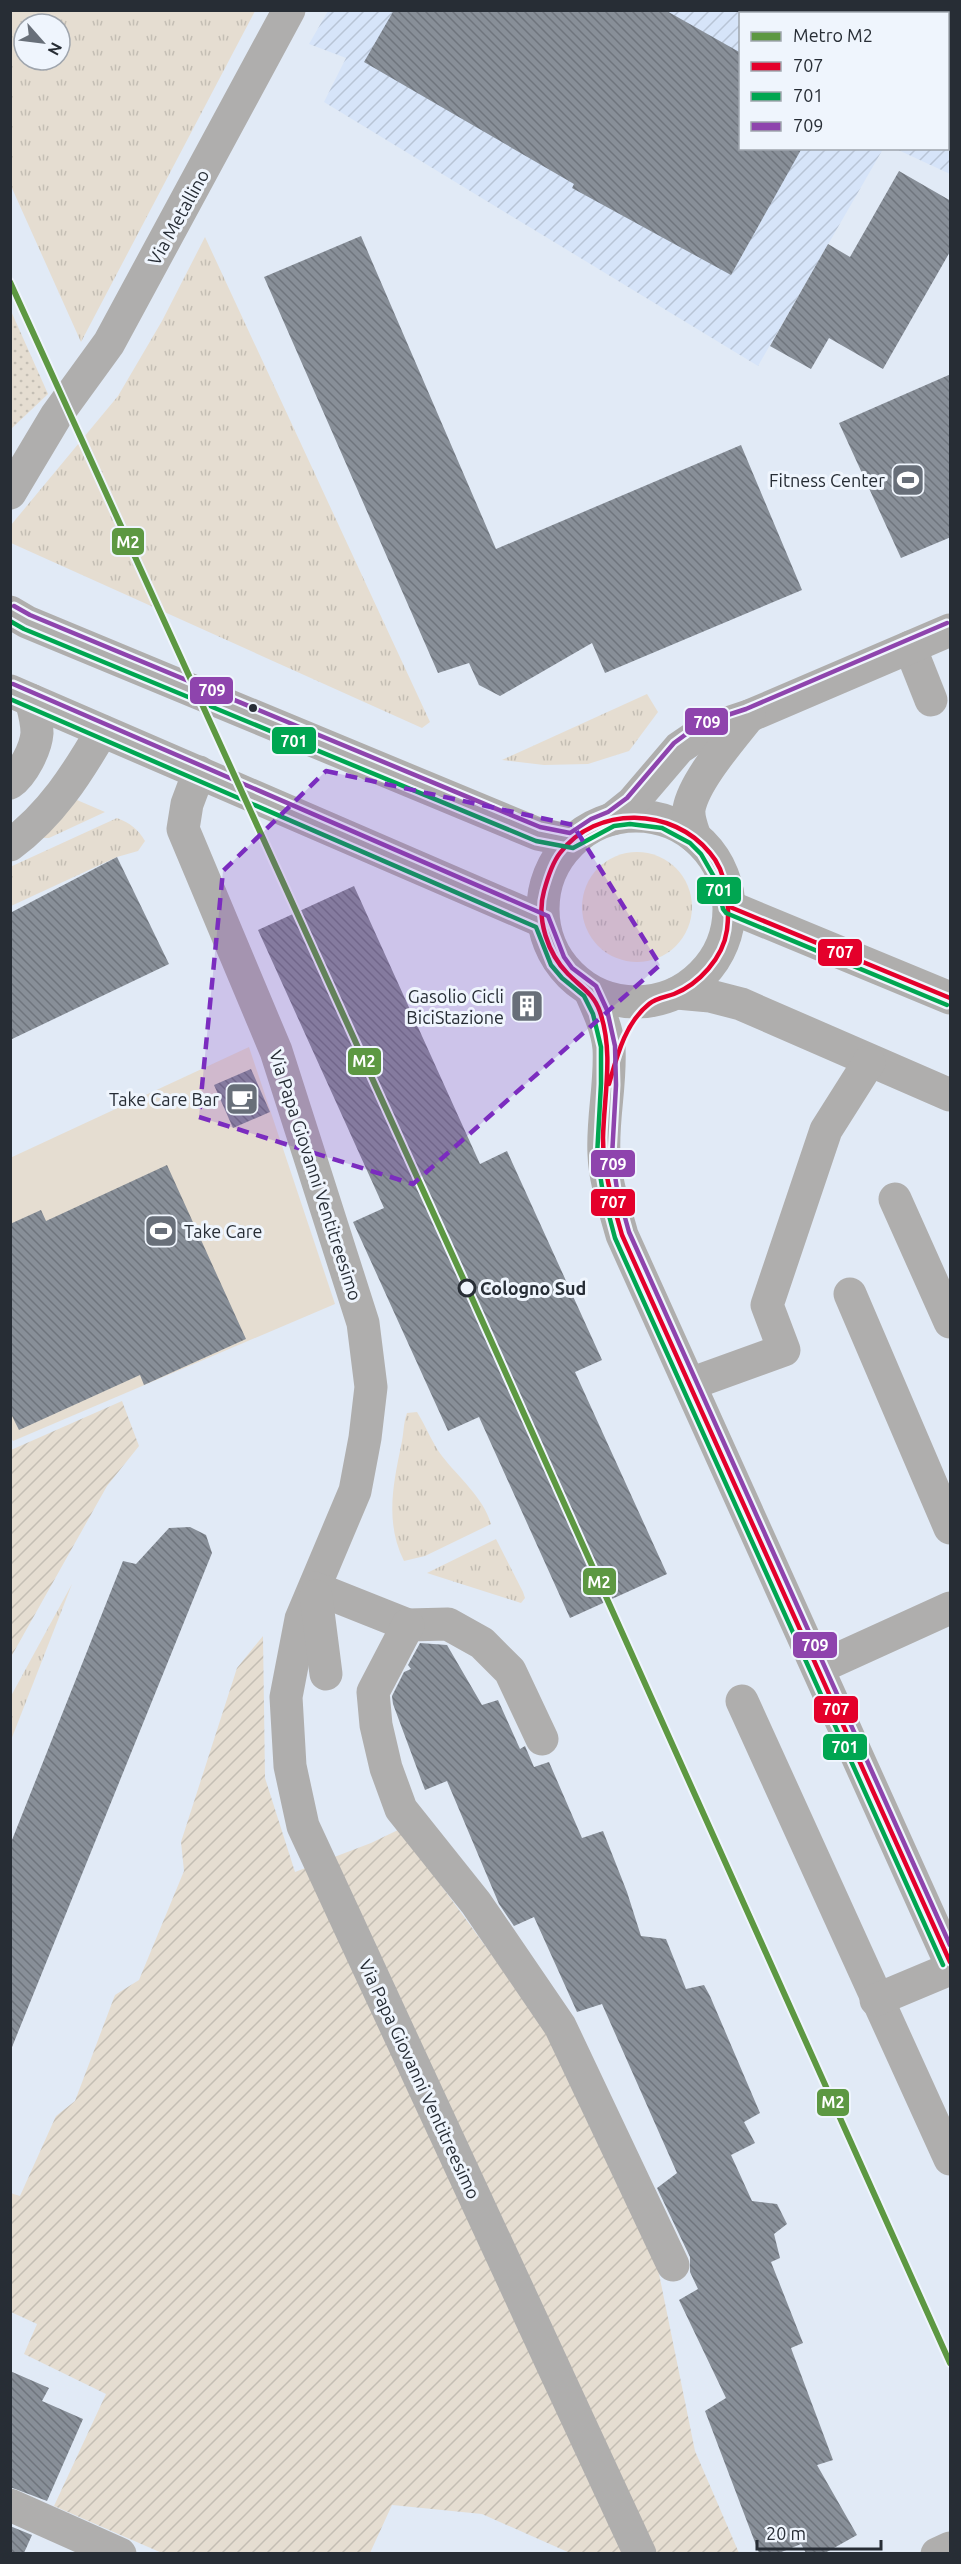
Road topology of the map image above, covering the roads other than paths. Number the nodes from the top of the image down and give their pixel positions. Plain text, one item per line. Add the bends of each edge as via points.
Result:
1 (289, 10) edge
2 (56, 416) junction
3 (10, 460) edge
4 (10, 493) edge
5 (10, 612) edge
6 (951, 630) edge
7 (910, 647) junction
8 (21, 696) edge
9 (931, 700) dead end
10 (748, 716) junction
11 (102, 731) junction
12 (199, 772) junction
13 (10, 783) edge
14 (612, 819) junction
15 (695, 837) junction
16 (572, 841) junction
17 (10, 845) edge
18 (729, 907) junction
19 (542, 921) junction
20 (590, 991) junction
21 (664, 998) junction
22 (951, 998) edge
23 (869, 1062) junction
24 (609, 1084) junction
25 (951, 1095) edge
26 (895, 1198) dead end
27 (850, 1294) dead end
28 (951, 1322) edge
29 (690, 1384) junction
30 (951, 1528) edge
31 (315, 1588) junction
32 (951, 1608) edge
33 (408, 1625) junction
34 (818, 1668) junction
35 (326, 1674) dead end
36 (742, 1701) dead end
37 (542, 1739) dead end
38 (947, 1942) edge
39 (951, 1969) edge
40 (876, 2000) junction
41 (951, 2159) edge
42 (673, 2265) dead end
43 (10, 2505) edge
44 (951, 2548) edge
45 (120, 2553) edge
46 (639, 2553) edge
47 (937, 2553) edge

1 - 2 street, Via Metallino via 109,343
2 - 3 street, Via Metallino
2 - 4 street, Via Metallino
5 - 16 street via 538,834
6 - 7 street
7 - 9 street
7 - 10 street
8 - 11 street
8 - 13 street via 36,718 37,736 25,766
10 - 14 street via 704,731 679,748 632,803
10 - 15 street via 713,762 693,798 689,818
11 - 12 street
11 - 17 street via 49,812
12 - 19 street
12 - 31 street, Via Papa Giovanni Ventitreesimo via 183,829 276,1051 363,1323 371,1387 365,1438 355,1491
14 - 15 street via 653,817
14 - 16 street via 594,825
15 - 18 street via 715,860 724,879
16 - 19 street via 552,867
18 - 21 street via 726,932 712,962 703,974
18 - 22 street
19 - 20 street via 557,961
20 - 21 street via 619,1001
20 - 24 street via 609,1046
21 - 23 street via 710,996 741,1004
21 - 24 street via 636,1018 620,1046
23 - 25 street
23 - 29 street via 826,1131 766,1305 783,1350
24 - 29 street via 604,1156 610,1191 622,1235
26 - 28 street
27 - 30 street
29 - 34 street
31 - 33 street
31 - 35 street, Via Papa Giovanni Ventitreesimo
31 - 46 street, Via Papa Giovanni Ventitreesimo via 301,1619 286,1697 290,1766 303,1826
32 - 34 street
33 - 37 street via 448,1624 482,1643 510,1671
33 - 42 street via 373,1692 386,1768 401,1809 476,1903 560,2026
34 - 38 street
36 - 40 street
39 - 40 street
40 - 41 street
43 - 45 street
44 - 47 street

